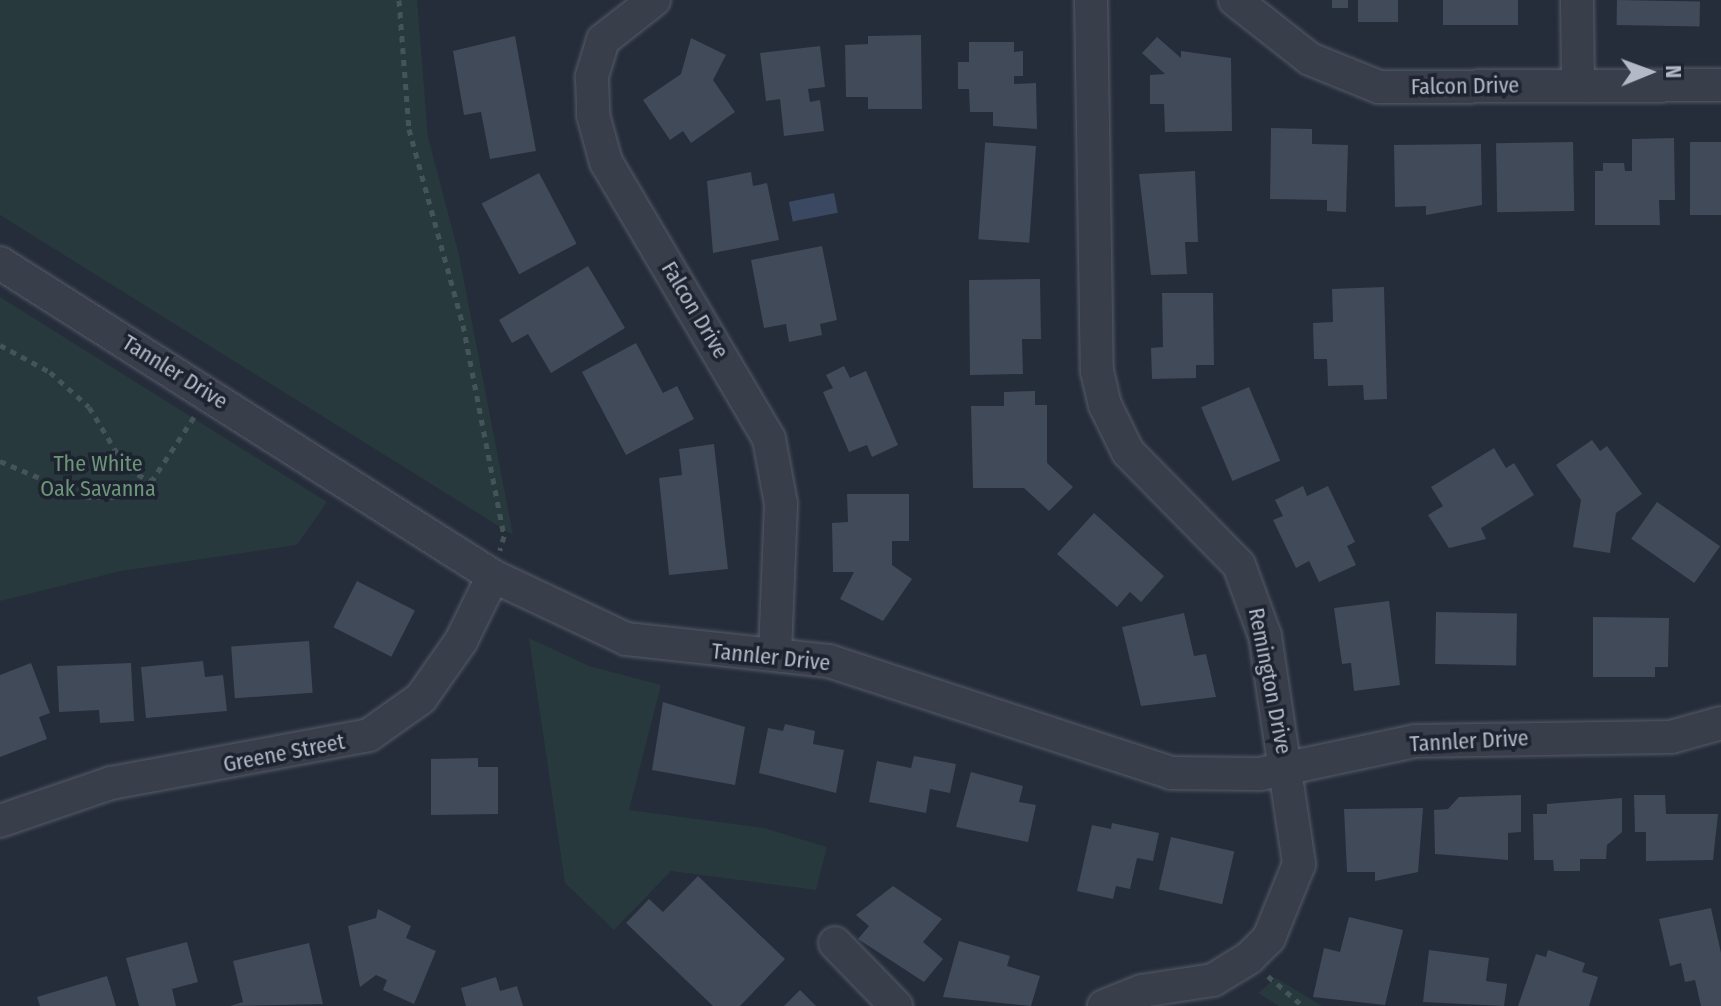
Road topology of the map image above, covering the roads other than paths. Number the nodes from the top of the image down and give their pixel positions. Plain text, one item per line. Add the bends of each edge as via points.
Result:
1 (654, 0) edge
2 (1091, 0) edge
3 (1235, 0) edge
4 (1577, 0) edge
5 (1578, 84) junction
6 (1721, 85) edge
7 (0, 263) edge
8 (493, 576) junction
9 (775, 654) junction
10 (1721, 723) edge
11 (1288, 771) junction
12 (0, 821) edge
13 (835, 943) dead end
14 (896, 1006) edge
15 (1104, 1006) edge

1 - 9 street, Falcon Drive via 603,40 592,77 593,115 606,162 769,439 781,504
2 - 11 street, Remington Drive via 1097,371 1105,405 1128,452 1239,565 1265,636
3 - 5 street, Falcon Drive via 1310,59 1379,87
4 - 5 street
5 - 6 street, Falcon Drive
7 - 8 street, Tannler Drive
8 - 9 street, Tannler Drive via 626,639
8 - 12 street, Greene Street via 461,641 421,698 369,735 111,783
9 - 11 street, Tannler Drive via 855,668 1141,767 1213,776
10 - 11 street, Tannler Drive via 1671,737 1415,741
11 - 15 street, Remington Drive via 1299,864 1269,938 1213,980
13 - 14 street

